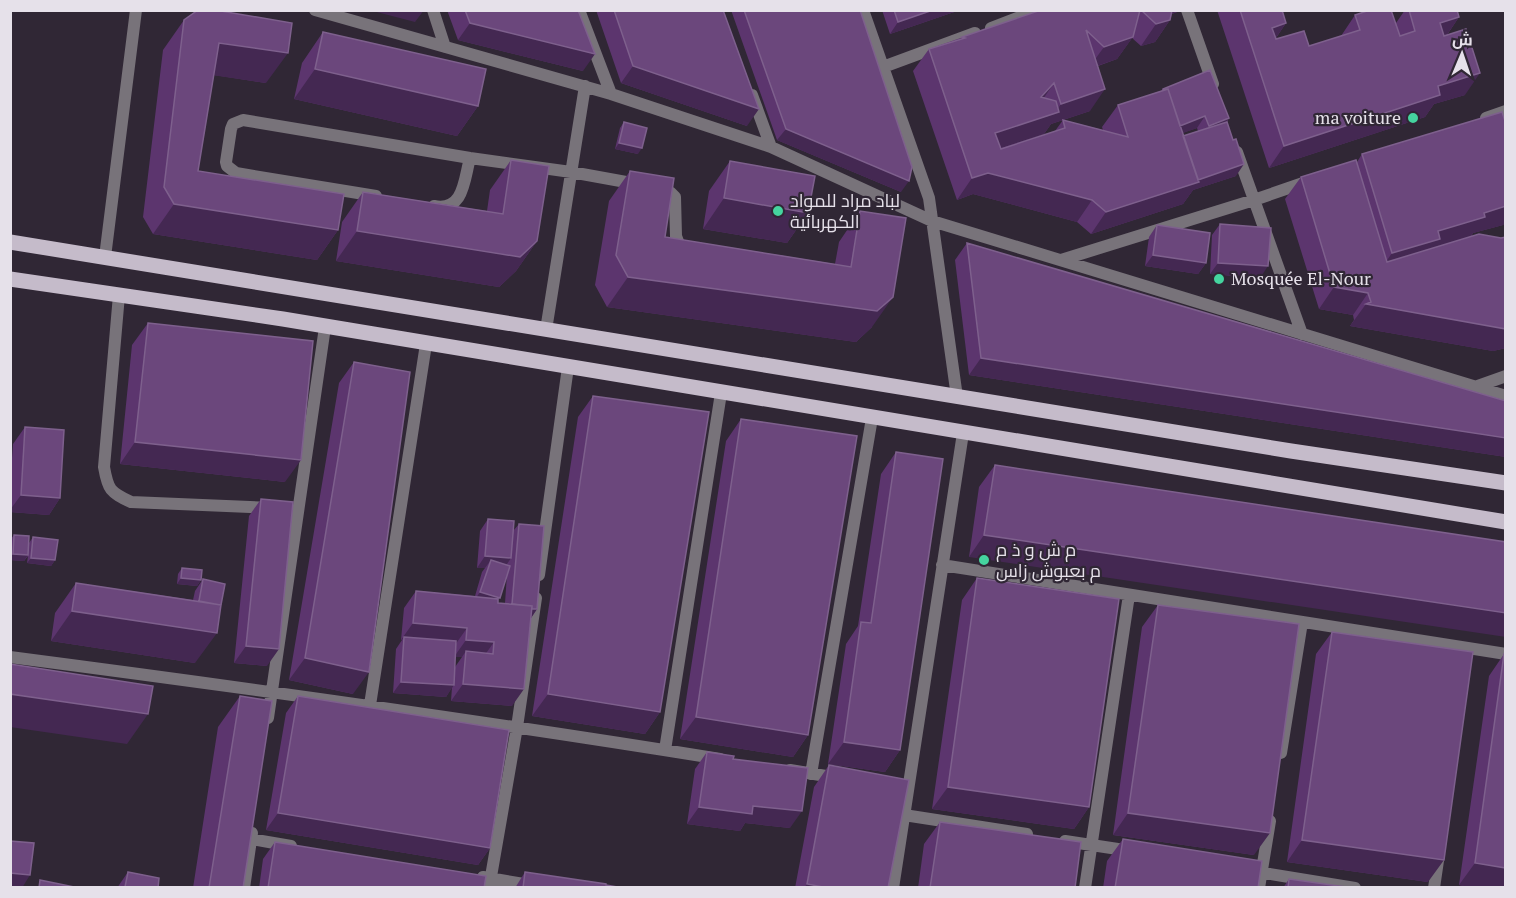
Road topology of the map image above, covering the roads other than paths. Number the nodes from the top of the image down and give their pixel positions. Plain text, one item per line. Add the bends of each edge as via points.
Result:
1 (136, 10) edge
2 (315, 10) edge
3 (433, 10) edge
4 (579, 10) edge
5 (863, 10) edge
6 (1187, 10) edge
7 (1030, 12) edge
8 (445, 47) junction
9 (883, 67) junction
10 (748, 84) edge
11 (585, 86) junction
12 (611, 94) junction
13 (1219, 100) edge
14 (1506, 111) edge
15 (1473, 123) edge
16 (1235, 144) edge
17 (771, 147) junction
18 (470, 158) junction
19 (571, 171) junction
20 (1320, 177) edge
21 (383, 198) edge
22 (1254, 200) junction
23 (417, 204) edge
24 (932, 221) junction
25 (10, 242) edge
26 (696, 255) edge
27 (105, 258) junction
28 (1061, 260) junction
29 (10, 279) edge
30 (119, 295) junction
31 (325, 327) junction
32 (546, 330) junction
33 (1302, 334) junction
34 (426, 344) junction
35 (568, 367) junction
36 (1506, 376) edge
37 (1475, 387) junction
38 (721, 393) junction
39 (957, 396) junction
40 (1506, 396) edge
41 (872, 418) junction
42 (963, 433) junction
43 (1506, 483) edge
44 (298, 509) junction
45 (1506, 522) edge
46 (942, 565) junction
47 (1129, 595) junction
48 (1302, 622) junction
49 (1506, 654) edge
50 (10, 657) edge
51 (272, 691) junction
52 (370, 705) junction
53 (267, 725) edge
54 (517, 727) junction
55 (665, 750) junction
56 (732, 761) edge
57 (777, 768) edge
58 (1278, 770) edge
59 (811, 774) junction
60 (854, 780) edge
61 (1272, 804) edge
62 (904, 815) junction
63 (254, 816) edge
64 (1033, 835) edge
65 (251, 839) junction
66 (1057, 839) edge
67 (1442, 842) edge
68 (1092, 845) junction
69 (308, 849) edge
70 (1148, 854) edge
71 (1239, 868) edge
72 (1261, 872) junction
73 (468, 875) edge
74 (490, 883) edge
75 (244, 888) edge
76 (548, 888) edge
77 (893, 888) edge
78 (1084, 888) edge
79 (1259, 888) edge
80 (1355, 888) edge
81 (1434, 888) edge

1 - 27 street
2 - 8 street
3 - 8 street
4 - 12 street
5 - 9 street
6 - 13 street
7 - 9 street
8 - 11 street
9 - 24 street via 929,198
10 - 17 street
11 - 12 street
11 - 19 street
12 - 17 street
14 - 15 street
16 - 22 street
17 - 24 street
18 - 19 street
18 - 21 street via 243,120 233,124 226,162 237,173
18 - 23 street via 456,202 448,207
19 - 26 street via 671,193 675,197 679,244 684,251
19 - 32 street
20 - 22 street
22 - 28 street
22 - 33 street
24 - 28 street
24 - 39 street
25 - 27 main road
27 - 32 main road
28 - 33 street
29 - 30 main road
30 - 31 main road
30 - 44 street via 104,467 114,494 131,502
31 - 34 main road
31 - 44 street
32 - 39 main road
33 - 37 street
34 - 35 main road
34 - 52 street
35 - 38 main road
35 - 54 street
36 - 37 street
37 - 40 street
38 - 41 main road
38 - 55 street
39 - 43 main road
41 - 42 main road
41 - 59 street
42 - 45 main road
42 - 46 street
44 - 51 street
46 - 47 street
46 - 62 street via 902,788
47 - 48 street
47 - 68 street
48 - 49 street via 1473,654
48 - 58 street
50 - 51 street
51 - 52 street
51 - 53 street
52 - 54 street
54 - 55 street
54 - 74 street
55 - 56 street
57 - 59 street
59 - 60 street
61 - 72 street
62 - 64 street
62 - 77 street
63 - 65 street
65 - 69 street
65 - 75 street
66 - 68 street
67 - 81 street
68 - 70 street
68 - 78 street
71 - 72 street
72 - 79 street
72 - 80 street
73 - 74 street
74 - 76 street

